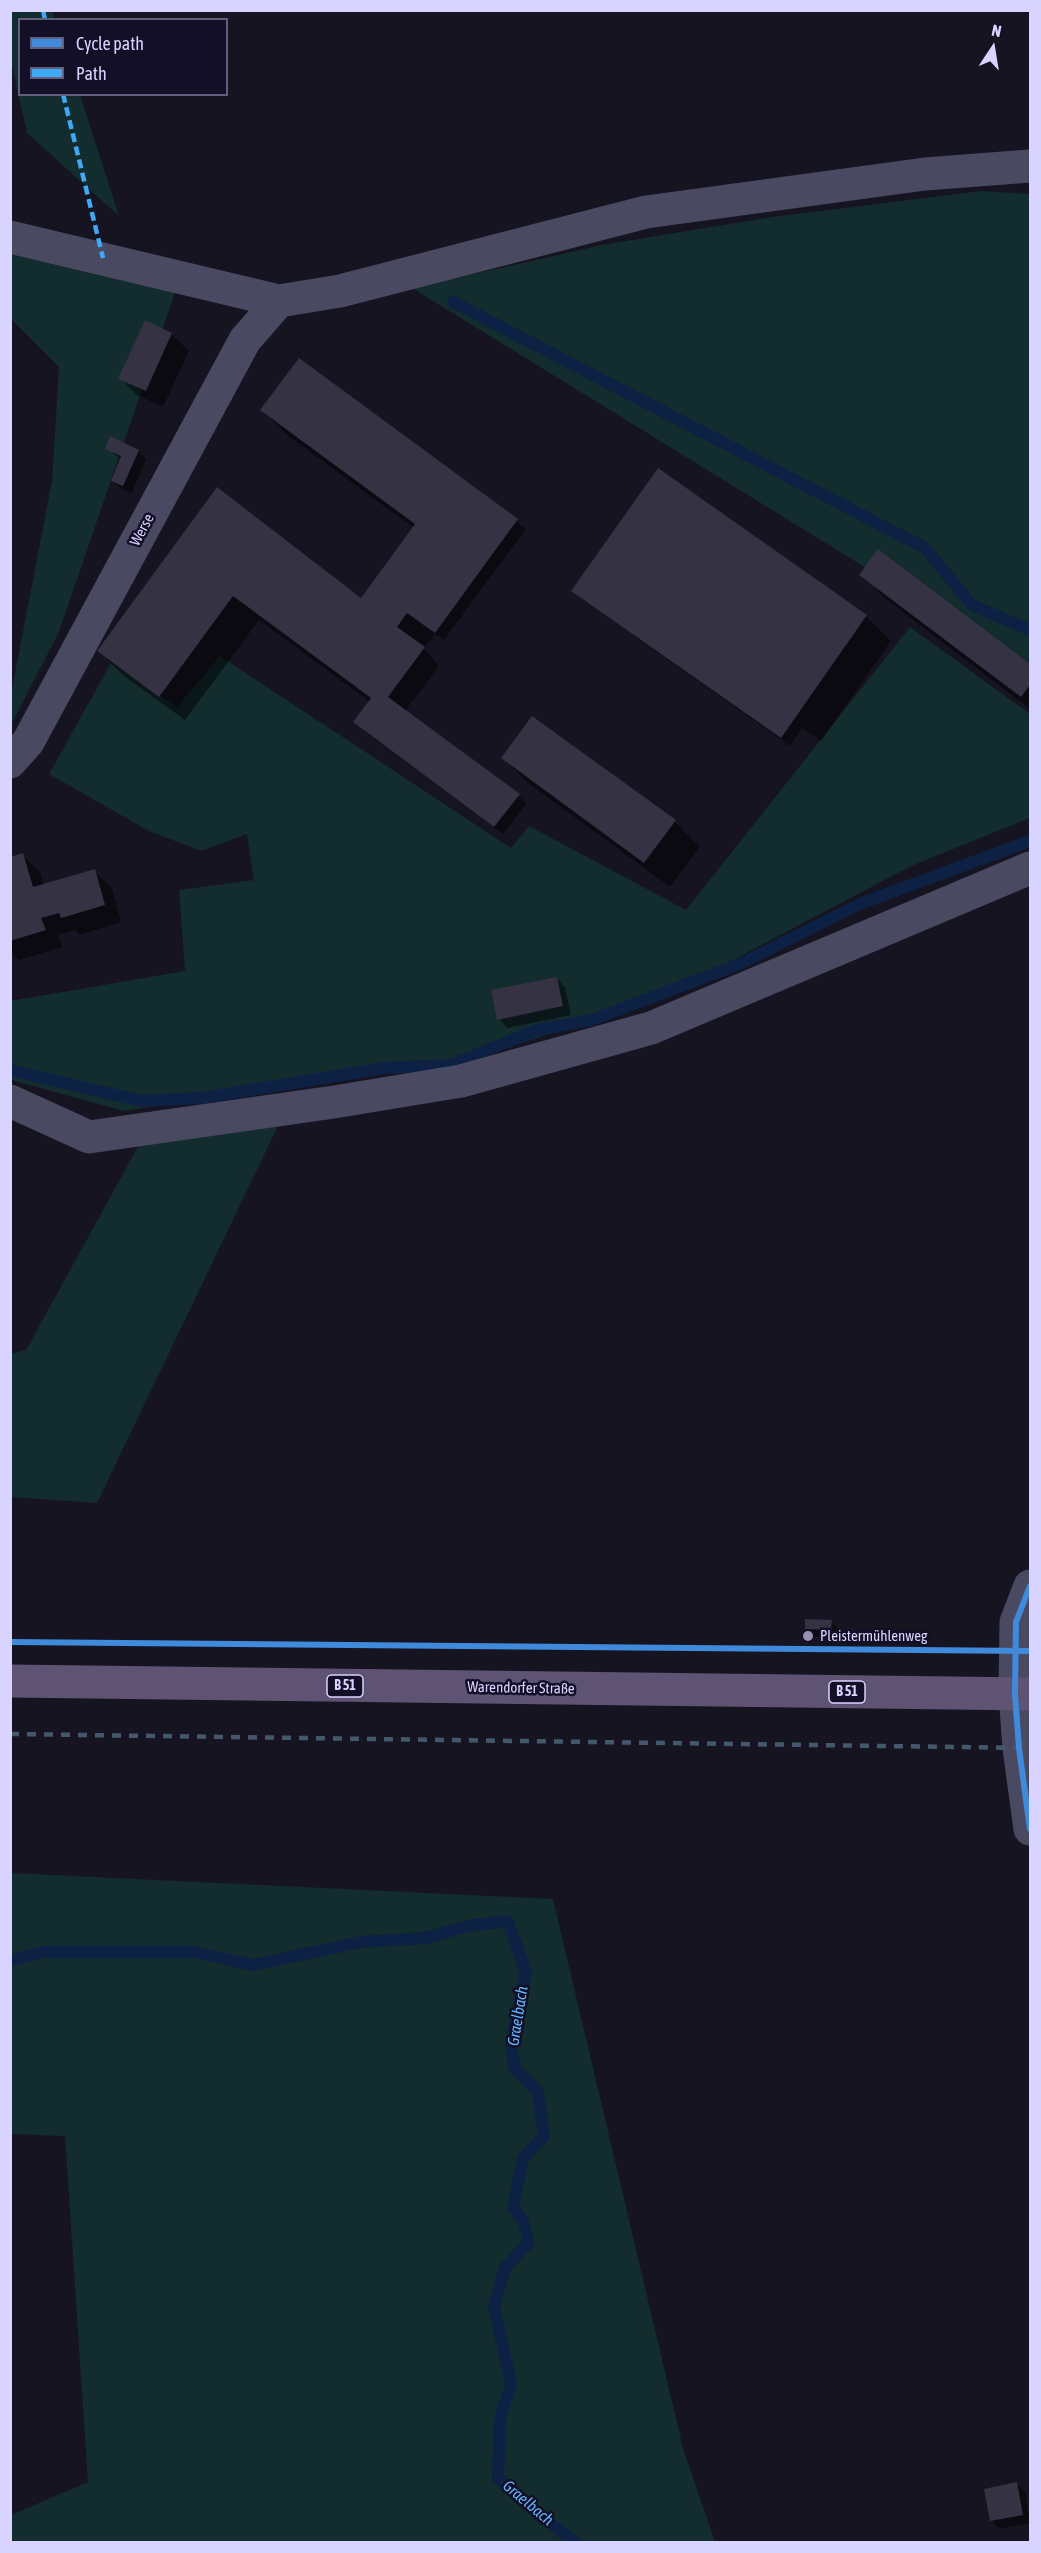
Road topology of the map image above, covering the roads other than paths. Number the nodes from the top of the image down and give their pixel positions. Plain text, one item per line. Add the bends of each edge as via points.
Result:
1 (1030, 166) edge
2 (10, 237) edge
3 (279, 302) junction
4 (10, 762) edge
5 (1030, 868) edge
6 (10, 1101) edge
7 (1030, 1586) edge
8 (10, 1681) edge
9 (1023, 1694) edge
10 (1030, 1829) edge

1 - 3 street via 925,174 646,212 340,291
2 - 3 street
3 - 4 street, Werse via 245,340 28,742
5 - 6 street via 651,1028 461,1081 89,1137
7 - 9 street via 1016,1622
8 - 9 main road, Warendorfer Straße / B 51
9 - 10 street via 1020,1757

